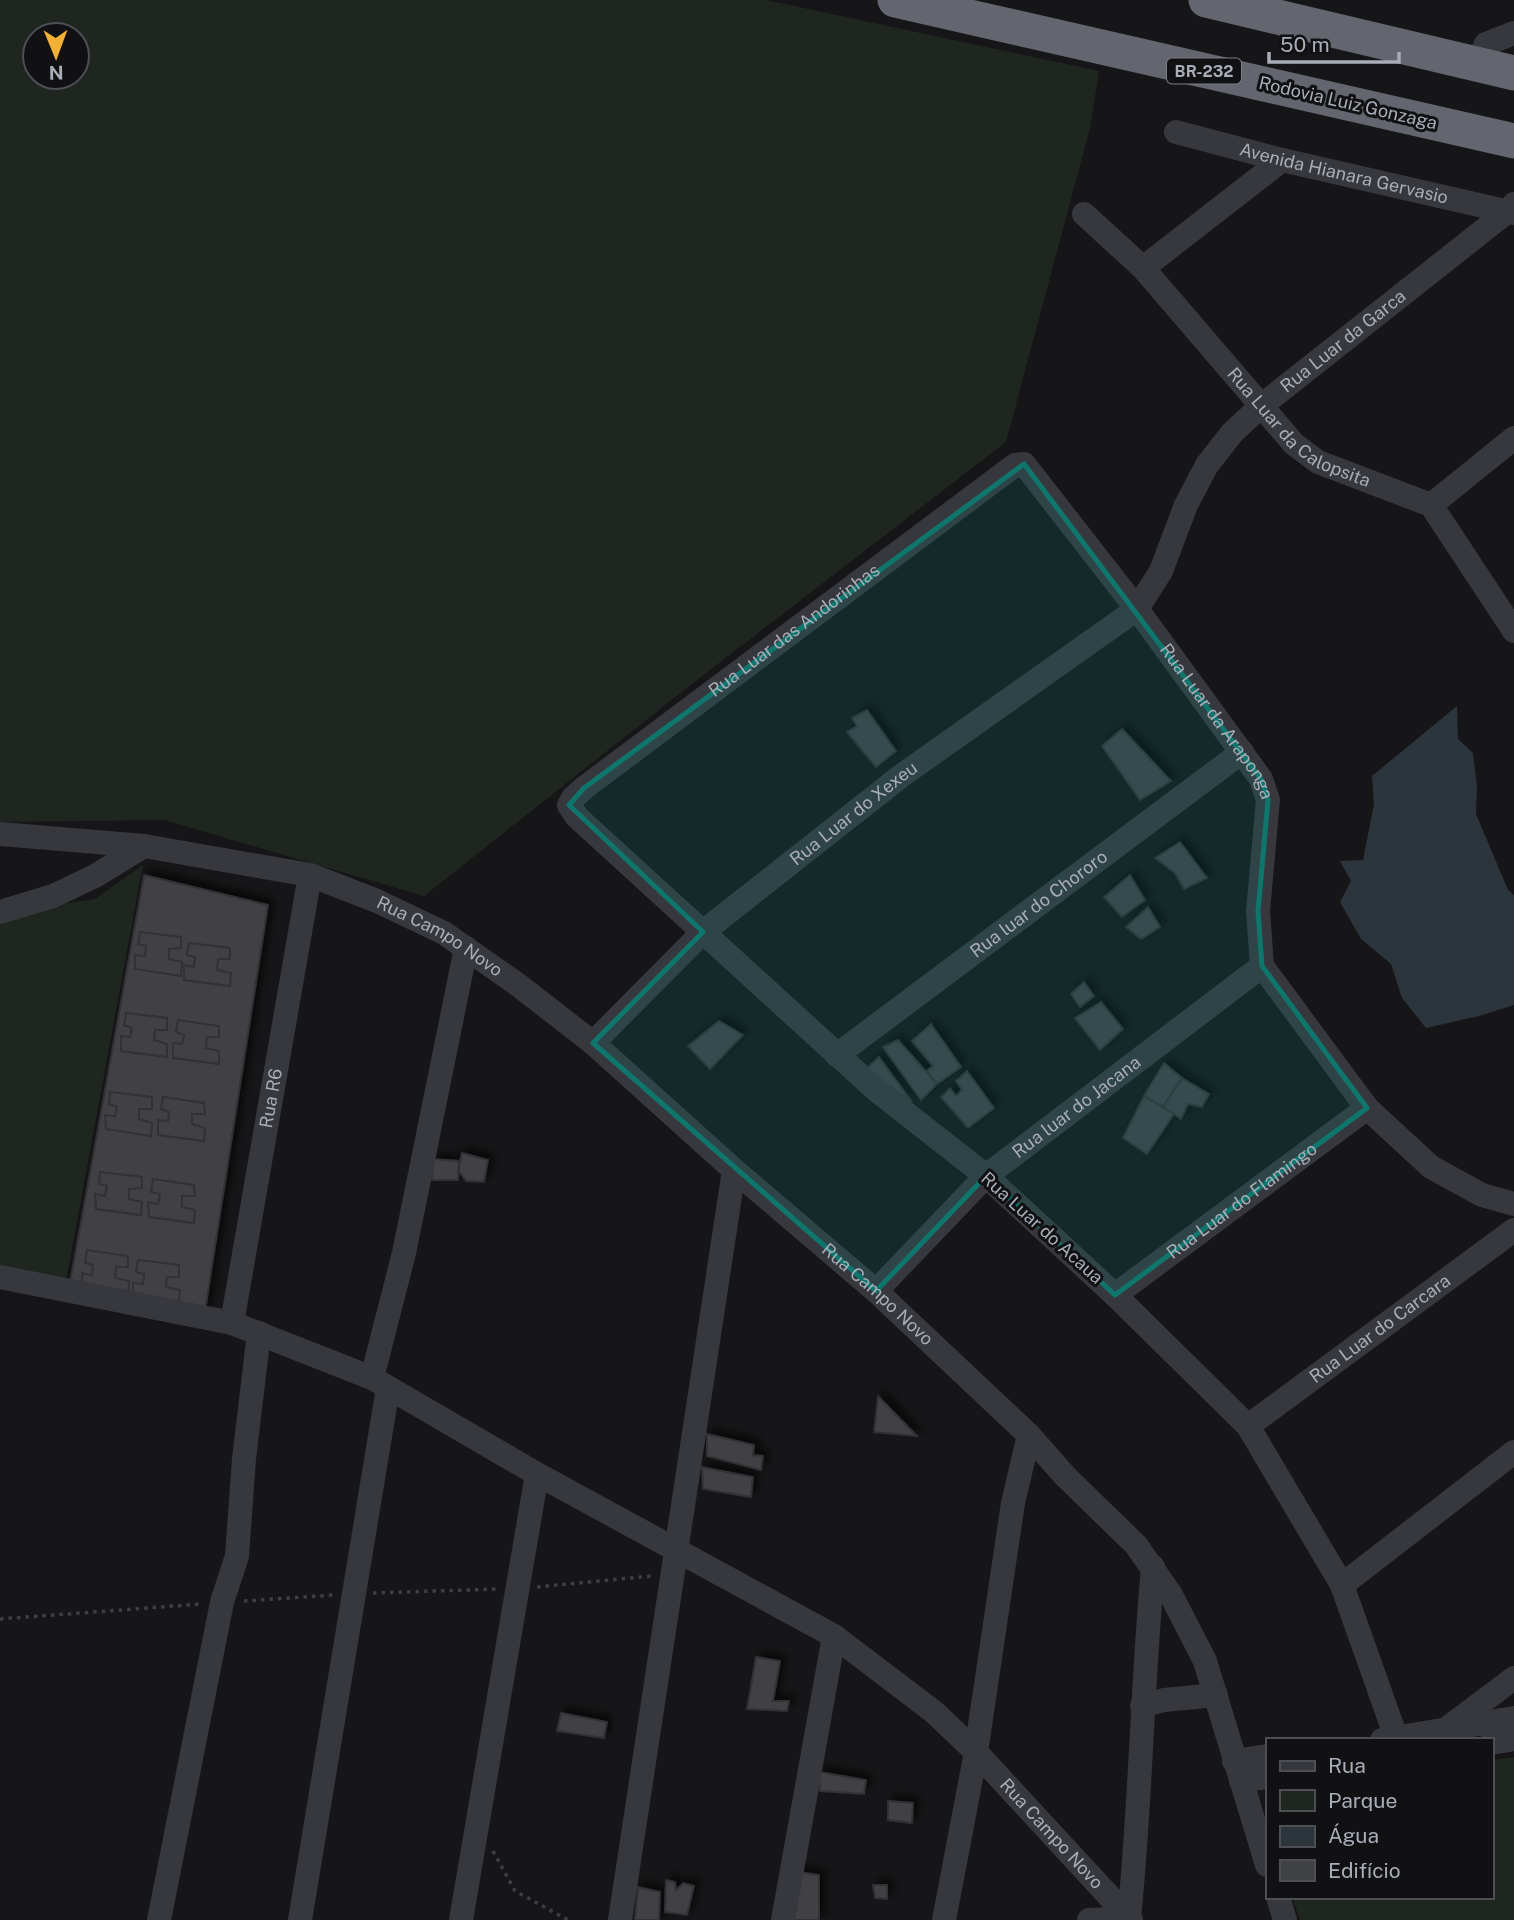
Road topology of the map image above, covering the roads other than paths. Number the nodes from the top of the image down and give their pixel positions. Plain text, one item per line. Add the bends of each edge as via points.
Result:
1 (895, 0) edge
2 (1206, 0) edge
3 (1514, 33) edge
4 (1477, 64) junction
5 (1514, 73) edge
6 (1176, 132) dead end
7 (1514, 141) edge
8 (1282, 160) junction
9 (1512, 209) edge
10 (1084, 214) dead end
11 (1143, 268) junction
12 (1261, 406) junction
13 (1514, 438) edge
14 (1024, 464) joint
15 (1431, 505) junction
16 (1137, 609) junction
17 (1514, 631) edge
18 (1242, 752) junction
19 (569, 805) joint
20 (0, 834) edge
21 (144, 846) junction
22 (310, 875) junction
23 (0, 912) edge
24 (703, 932) junction
25 (466, 948) junction
26 (1262, 966) junction
27 (593, 1043) junction
28 (837, 1055) junction
29 (1367, 1108) junction
30 (734, 1170) junction
31 (986, 1176) junction
32 (1514, 1204) edge
33 (1514, 1230) edge
34 (0, 1277) edge
35 (876, 1292) junction
36 (1115, 1295) junction
37 (232, 1323) junction
38 (259, 1334) junction
39 (380, 1383) junction
40 (1248, 1426) junction
41 (1029, 1435) junction
42 (1514, 1452) edge
43 (537, 1474) junction
44 (675, 1560) junction
45 (1153, 1567) junction
46 (1342, 1585) junction
47 (834, 1636) junction
48 (1514, 1678) edge
49 (1216, 1695) junction
50 (1142, 1706) junction
51 (1514, 1718) edge
52 (1446, 1735) edge
53 (1391, 1738) edge
54 (1405, 1738) edge
55 (1514, 1739) edge
56 (1493, 1743) edge
57 (976, 1752) junction
58 (1266, 1756) edge
59 (1237, 1771) junction
60 (1266, 1777) edge
61 (1266, 1862) edge
62 (1279, 1899) edge
63 (1130, 1919) edge
64 (159, 1920) edge
65 (300, 1920) edge
66 (461, 1920) edge
67 (620, 1920) edge
68 (783, 1920) edge
69 (944, 1920) edge
70 (1089, 1920) edge
71 (1285, 1920) edge

1 - 7 highway, Rodovia Luiz Gonzaga / BR-232
2 - 4 highway
3 - 4 street via 1486,44
4 - 5 highway
6 - 8 street, Avenida Hianara Gervasio
8 - 9 street, Avenida Hianara Gervasio
8 - 11 street
9 - 12 street, Rua Luar da Garca
10 - 11 street, Rua Luar da Calopsita
11 - 12 street, Rua Luar da Calopsita
12 - 15 street, Rua Luar da Calopsita via 1306,455
12 - 16 street, Rua Luar da Garca via 1207,465 1161,571
13 - 15 street
14 - 16 street, Rua Luar da Araponga
14 - 19 street, Rua Luar das Andorinhas via 1015,465 584,788
15 - 17 street
16 - 18 street, Rua Luar da Araponga
16 - 24 street, Rua Luar do Xexeu via 901,776
18 - 26 street, Rua Luar da Araponga via 1261,779 1268,800 1258,911
18 - 28 street, Rua luar do Chororo
19 - 24 street, Rua Luar do Acaua
20 - 21 street, Rua Campo Novo
21 - 22 street, Rua Campo Novo
21 - 23 street via 53,896
22 - 25 street, Rua Campo Novo via 377,901
22 - 37 street, Rua R6
24 - 27 street, Rua Luar do Xexeu
24 - 28 street, Rua Luar do Acaua
25 - 27 street, Rua Campo Novo
25 - 39 street
26 - 29 street
26 - 31 street, Rua luar do Jacana
27 - 30 street, Rua Campo Novo
28 - 31 street, Rua Luar do Acaua via 909,1118
29 - 32 street via 1431,1167 1482,1195
29 - 36 street, Rua Luar do Flamingo
30 - 35 street, Rua Campo Novo
30 - 44 street
31 - 35 street, Rua luar do Jacana
31 - 36 street, Rua Luar do Acaua
33 - 40 street, Rua Luar do Carcara
34 - 37 street, Rua Campo Novo
35 - 41 street, Rua Campo Novo
36 - 40 street, Rua Luar do Acaua
37 - 38 street, Rua Campo Novo
38 - 39 street, Rua Campo Novo
38 - 64 street via 237,1556 222,1602
39 - 43 street, Rua Campo Novo
39 - 65 street via 354,1594
40 - 46 street, Rua Luar do Acaua
41 - 45 street, Rua Campo Novo
41 - 57 street via 1013,1503
42 - 46 street
43 - 44 street, Rua Campo Novo
43 - 66 street
44 - 47 street, Rua Campo Novo
44 - 67 street
45 - 49 street, Rua Campo Novo via 1205,1661
45 - 50 street
46 - 53 street, Rua Luar do Acaua
47 - 57 street, Rua Campo Novo via 934,1712
47 - 68 street
48 - 52 street
49 - 50 street
49 - 59 street, Rua Campo Novo
50 - 63 street
51 - 52 street
52 - 54 street
55 - 56 street
57 - 63 street, Rua Campo Novo
57 - 69 street
58 - 59 street
59 - 60 street
59 - 61 street, Rua Campo Novo
62 - 71 street
63 - 70 street

